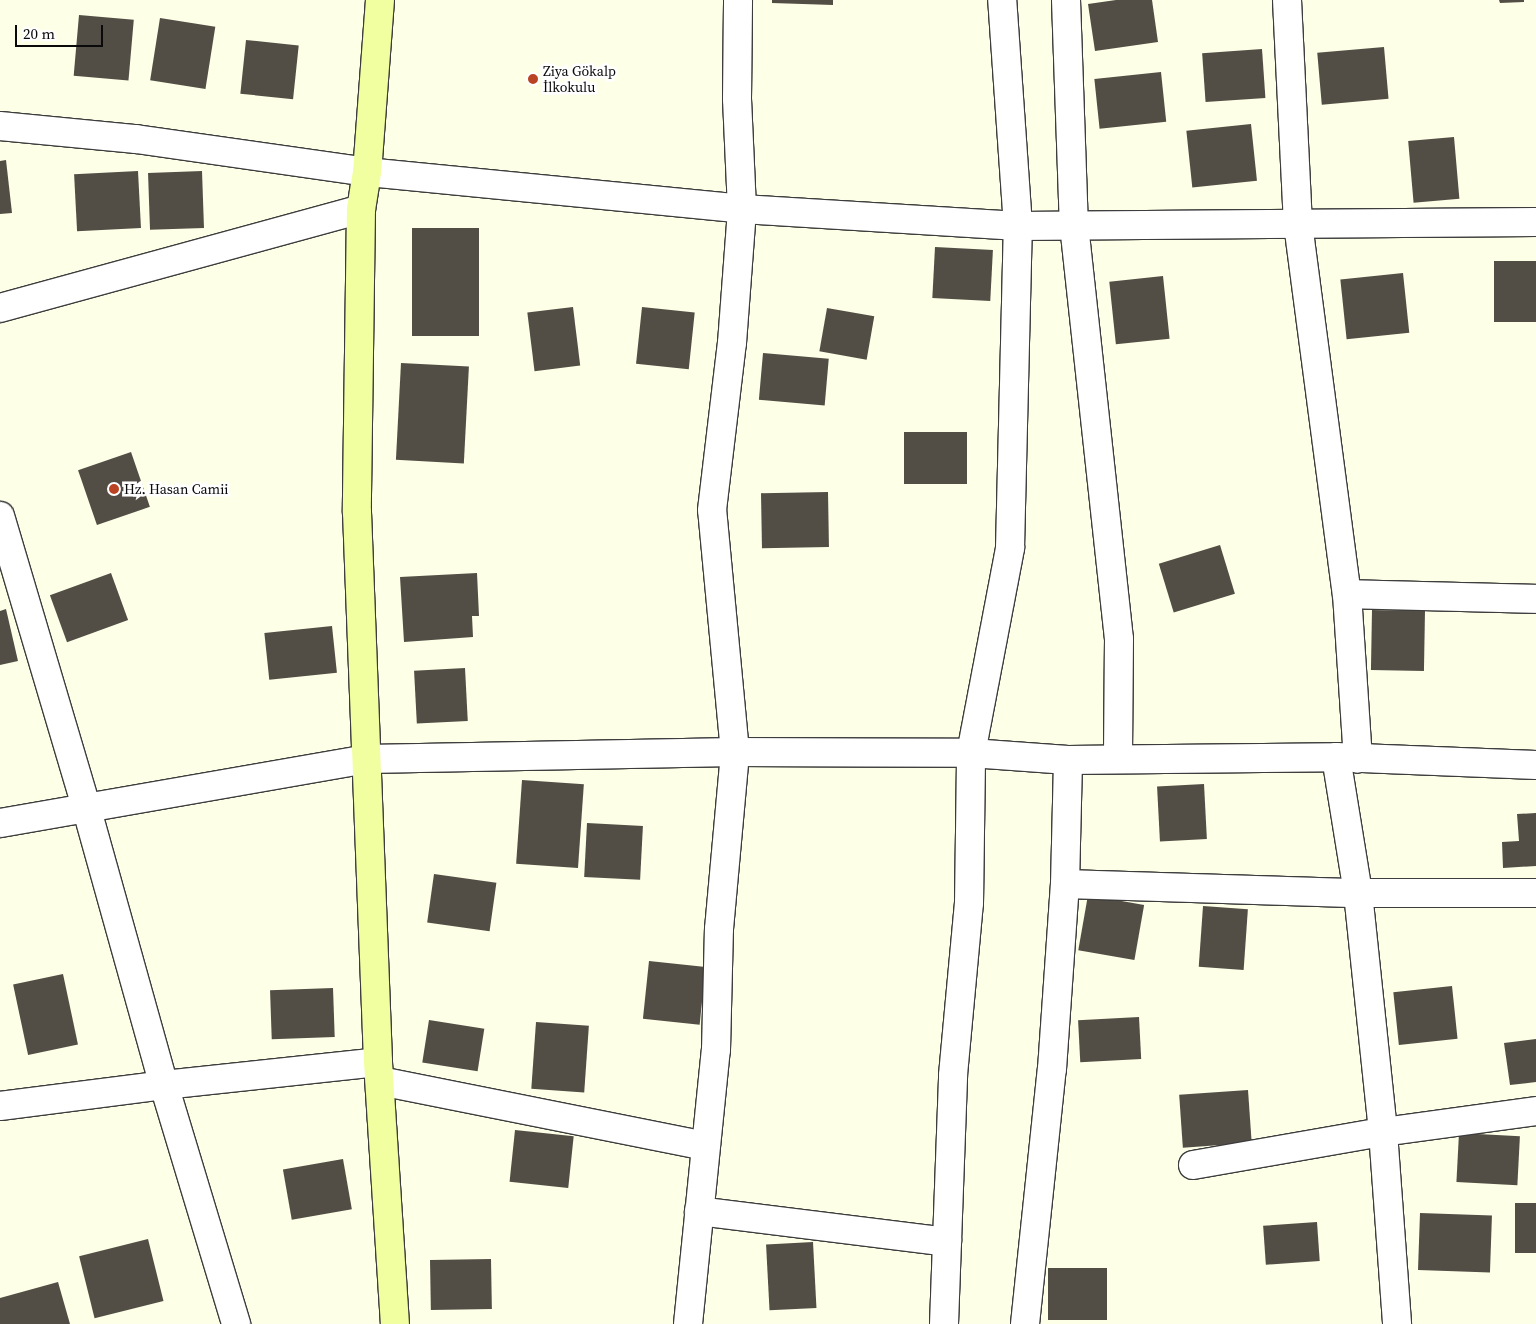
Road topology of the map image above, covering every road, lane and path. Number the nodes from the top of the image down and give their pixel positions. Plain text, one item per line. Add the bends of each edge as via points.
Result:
1 (380, 0) edge
2 (738, 0) edge
3 (1002, 0) edge
4 (1066, 0) edge
5 (1287, 0) edge
6 (0, 126) edge
7 (367, 172) junction
8 (361, 209) junction
9 (742, 209) junction
10 (1536, 222) edge
11 (1298, 224) junction
12 (1018, 226) junction
13 (1074, 226) junction
14 (0, 308) edge
15 (0, 516) edge
16 (1347, 594) junction
17 (1536, 599) edge
18 (735, 752) junction
19 (971, 753) junction
20 (1347, 758) junction
21 (367, 759) junction
22 (1118, 759) junction
23 (1068, 760) junction
24 (1536, 765) edge
25 (86, 810) junction
26 (0, 824) edge
27 (1066, 884) junction
28 (1358, 893) junction
29 (1536, 893) edge
30 (379, 1072) junction
31 (164, 1085) junction
32 (0, 1106) edge
33 (1536, 1111) edge
34 (1383, 1132) junction
35 (706, 1146) junction
36 (1193, 1164) dead end
37 (699, 1211) junction
38 (947, 1242) junction
39 (236, 1324) edge
40 (395, 1324) edge
41 (688, 1324) edge
42 (944, 1324) edge
43 (1025, 1324) edge
44 (1397, 1324) edge

1 - 7 street
2 - 9 street via 737,99
3 - 12 street
4 - 13 street
5 - 11 street
6 - 7 street via 136,139
7 - 8 street
7 - 9 street
8 - 14 street
8 - 21 street via 358,512
9 - 12 street
9 - 18 street via 732,343 712,510
10 - 11 street
11 - 13 street
11 - 16 street
12 - 13 street
12 - 19 street via 1010,548
13 - 22 street via 1119,639
15 - 25 street
16 - 17 street
16 - 20 street
18 - 19 street
18 - 21 street
18 - 35 street via 719,930 716,1050
19 - 23 street
19 - 38 street via 969,903 953,1075
20 - 22 street
20 - 24 street
20 - 28 street
21 - 25 street via 185,789
21 - 30 street
22 - 23 street
23 - 27 street
25 - 26 street
25 - 31 street
27 - 28 street
27 - 43 street via 1052,1069
28 - 29 street
28 - 34 street
30 - 31 street
30 - 35 street
30 - 40 street
31 - 32 street
31 - 39 street
33 - 34 street
34 - 36 street
34 - 44 street
35 - 37 street
37 - 38 street
37 - 41 street
38 - 42 street

